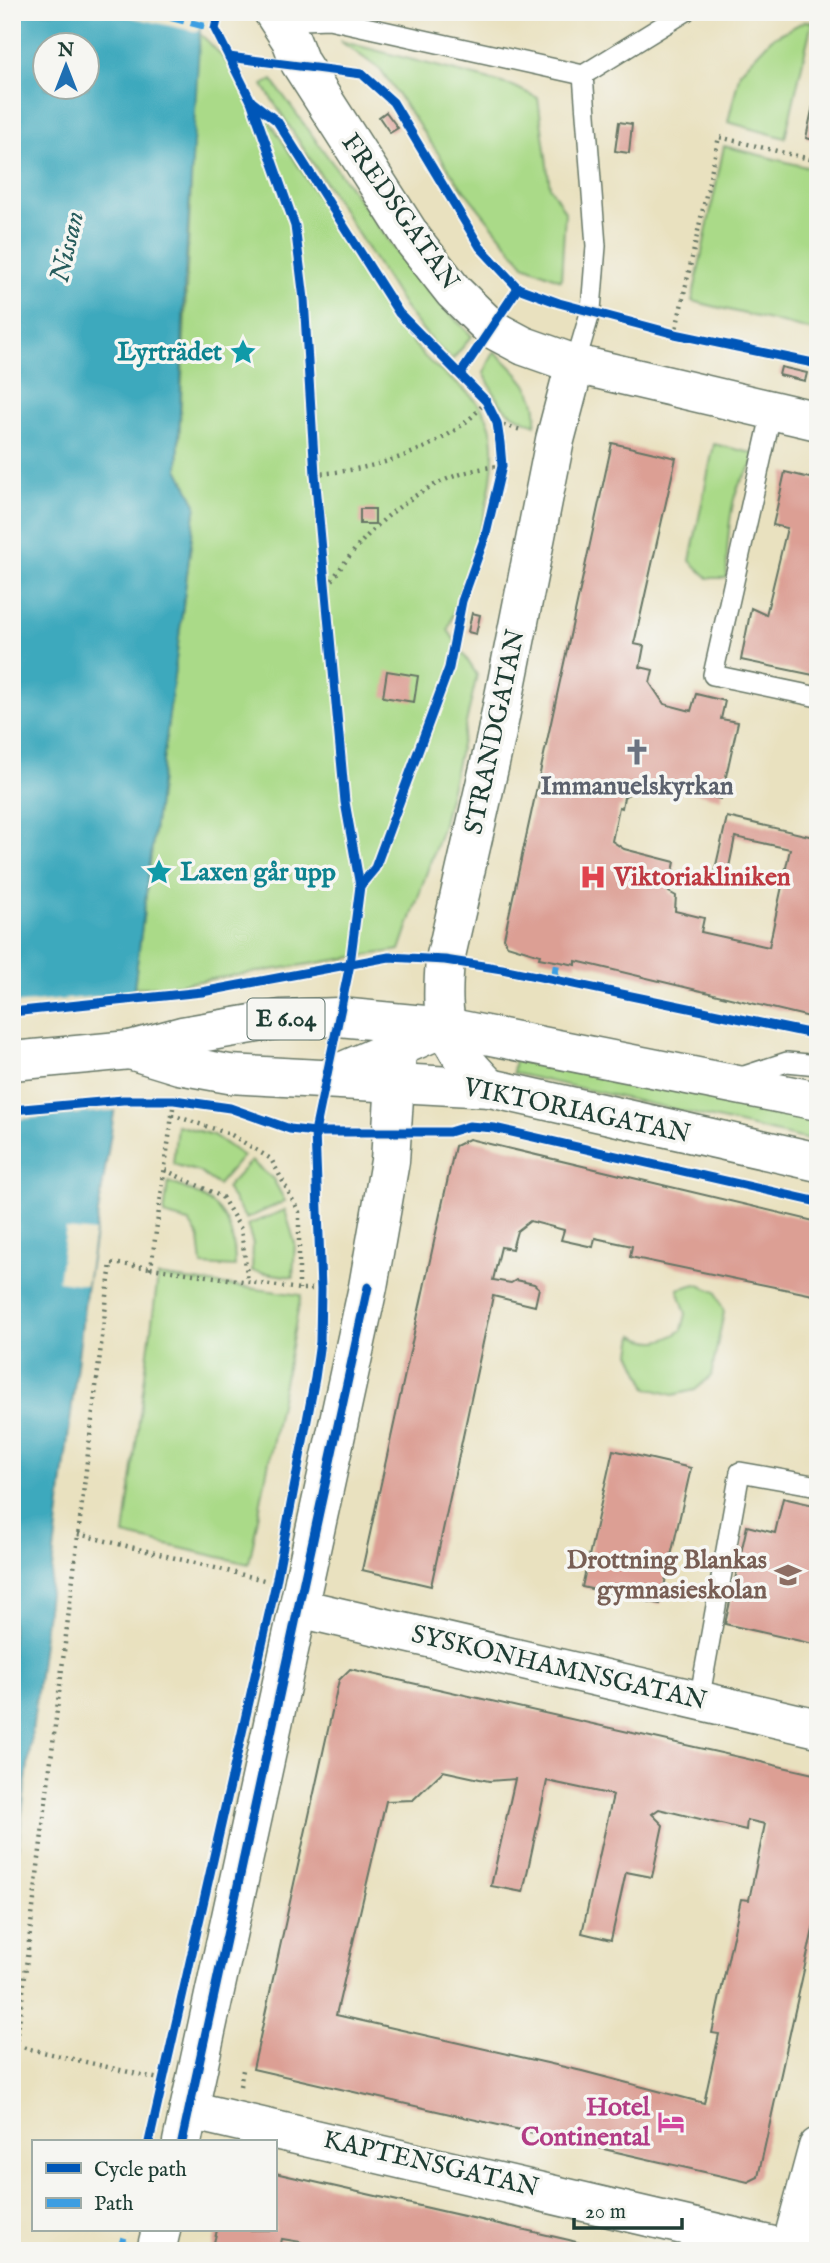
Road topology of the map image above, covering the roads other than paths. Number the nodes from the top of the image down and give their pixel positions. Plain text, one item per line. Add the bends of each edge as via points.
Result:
1 (685, 12) edge
2 (274, 17) edge
3 (583, 75) junction
4 (575, 364) junction
5 (772, 411) junction
6 (818, 421) edge
7 (818, 697) edge
8 (446, 1027) junction
9 (130, 1050) junction
10 (393, 1050) junction
11 (12, 1061) edge
12 (490, 1088) junction
13 (814, 1093) edge
14 (806, 1162) edge
15 (818, 1486) edge
16 (288, 1596) junction
17 (699, 1701) junction
18 (818, 1728) edge
19 (186, 2126) edge
20 (254, 2140) edge
21 (276, 2144) edge
22 (818, 2147) edge
23 (161, 2232) edge
24 (791, 2250) edge
25 (156, 2251) edge

1 - 3 lane
2 - 3 lane via 329,19
2 - 4 main road, FREDSGATAN via 414,241 454,292 492,329
3 - 4 lane via 596,246 591,310
4 - 5 main road, FREDSGATAN
4 - 8 main road, STRANDGATAN via 450,935 443,991
5 - 6 main road, FREDSGATAN
5 - 7 lane via 713,675
8 - 10 main road, VIKTORIAGATAN / E 6.04
8 - 12 main road, STRANDGATAN via 456,1052
8 - 13 main road, VIKTORIAGATAN / E 6.04 via 724,1084
9 - 10 main road, VIKTORIAGATAN / E 6.04 via 281,1019
9 - 10 main road, VIKTORIAGATAN / E 6.04 via 229,1074 326,1079
9 - 11 main road, E 6.04
10 - 12 main road, VIKTORIAGATAN / E 6.04
10 - 16 main road via 390,1161 368,1287
12 - 14 main road, VIKTORIAGATAN / E 6.04
15 - 17 lane via 740,1472
16 - 17 main road, SYSKONHAMNSGATAN
16 - 19 main road
17 - 18 main road, SYSKONHAMNSGATAN
19 - 20 main road, KAPTENSGATAN
21 - 24 main road, KAPTENSGATAN
22 - 24 main road
23 - 25 main road

